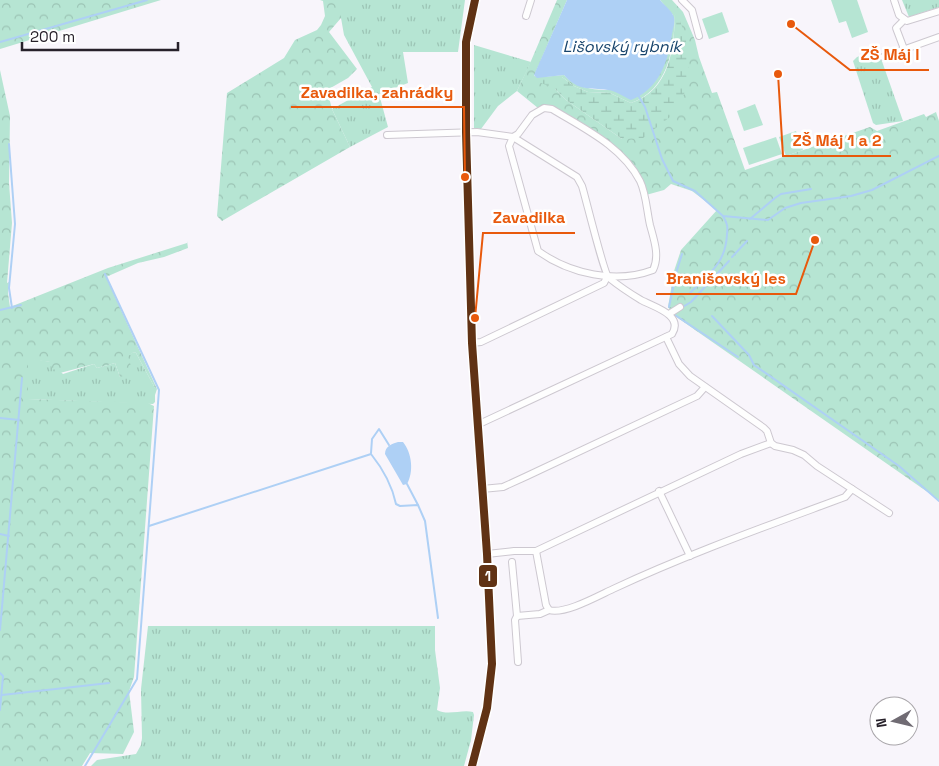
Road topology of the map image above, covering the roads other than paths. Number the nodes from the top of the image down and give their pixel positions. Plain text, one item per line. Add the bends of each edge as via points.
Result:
1 (475, 0) edge
2 (531, 0) edge
3 (682, 0) edge
4 (894, 0) edge
5 (938, 14) edge
6 (526, 16) dead end
7 (904, 20) junction
8 (699, 36) dead end
9 (939, 37) edge
10 (904, 49) junction
11 (883, 57) dead end
12 (466, 132) junction
13 (387, 135) dead end
14 (513, 137) junction
15 (607, 277) junction
16 (680, 307) dead end
17 (669, 314) junction
18 (666, 337) junction
19 (472, 343) junction
20 (705, 387) junction
21 (477, 425) junction
22 (771, 443) junction
23 (482, 489) junction
24 (852, 489) junction
25 (660, 491) junction
26 (889, 513) dead end
27 (536, 551) junction
28 (487, 554) junction
29 (690, 556) junction
30 (512, 562) dead end
31 (548, 610) junction
32 (517, 616) junction
33 (518, 662) dead end
34 (472, 766) edge

1 - 12 street via 466,42
2 - 6 street
3 - 8 street via 692,10
4 - 7 street
5 - 7 street
7 - 10 street via 896,28
9 - 10 street
10 - 11 street
12 - 13 street
12 - 14 street
12 - 19 street
14 - 15 street via 580,181
14 - 15 street via 510,146 538,252 566,265
14 - 15 street via 532,114 552,108 608,144 629,165 640,182 657,262 652,270 641,274
15 - 17 street
15 - 19 street via 604,284 481,342
16 - 17 street
17 - 18 street via 675,330
18 - 20 street via 680,364
18 - 21 street
19 - 21 street
20 - 22 street via 764,428
20 - 23 street via 697,396 503,487
21 - 23 street
22 - 24 street via 804,455
22 - 25 street
23 - 28 street
24 - 26 street
24 - 29 street via 845,497
25 - 27 street
25 - 29 street
27 - 28 street
27 - 31 street
28 - 34 street via 492,664 487,708
29 - 31 street via 583,603 554,612
30 - 32 street
31 - 32 street
32 - 33 street

